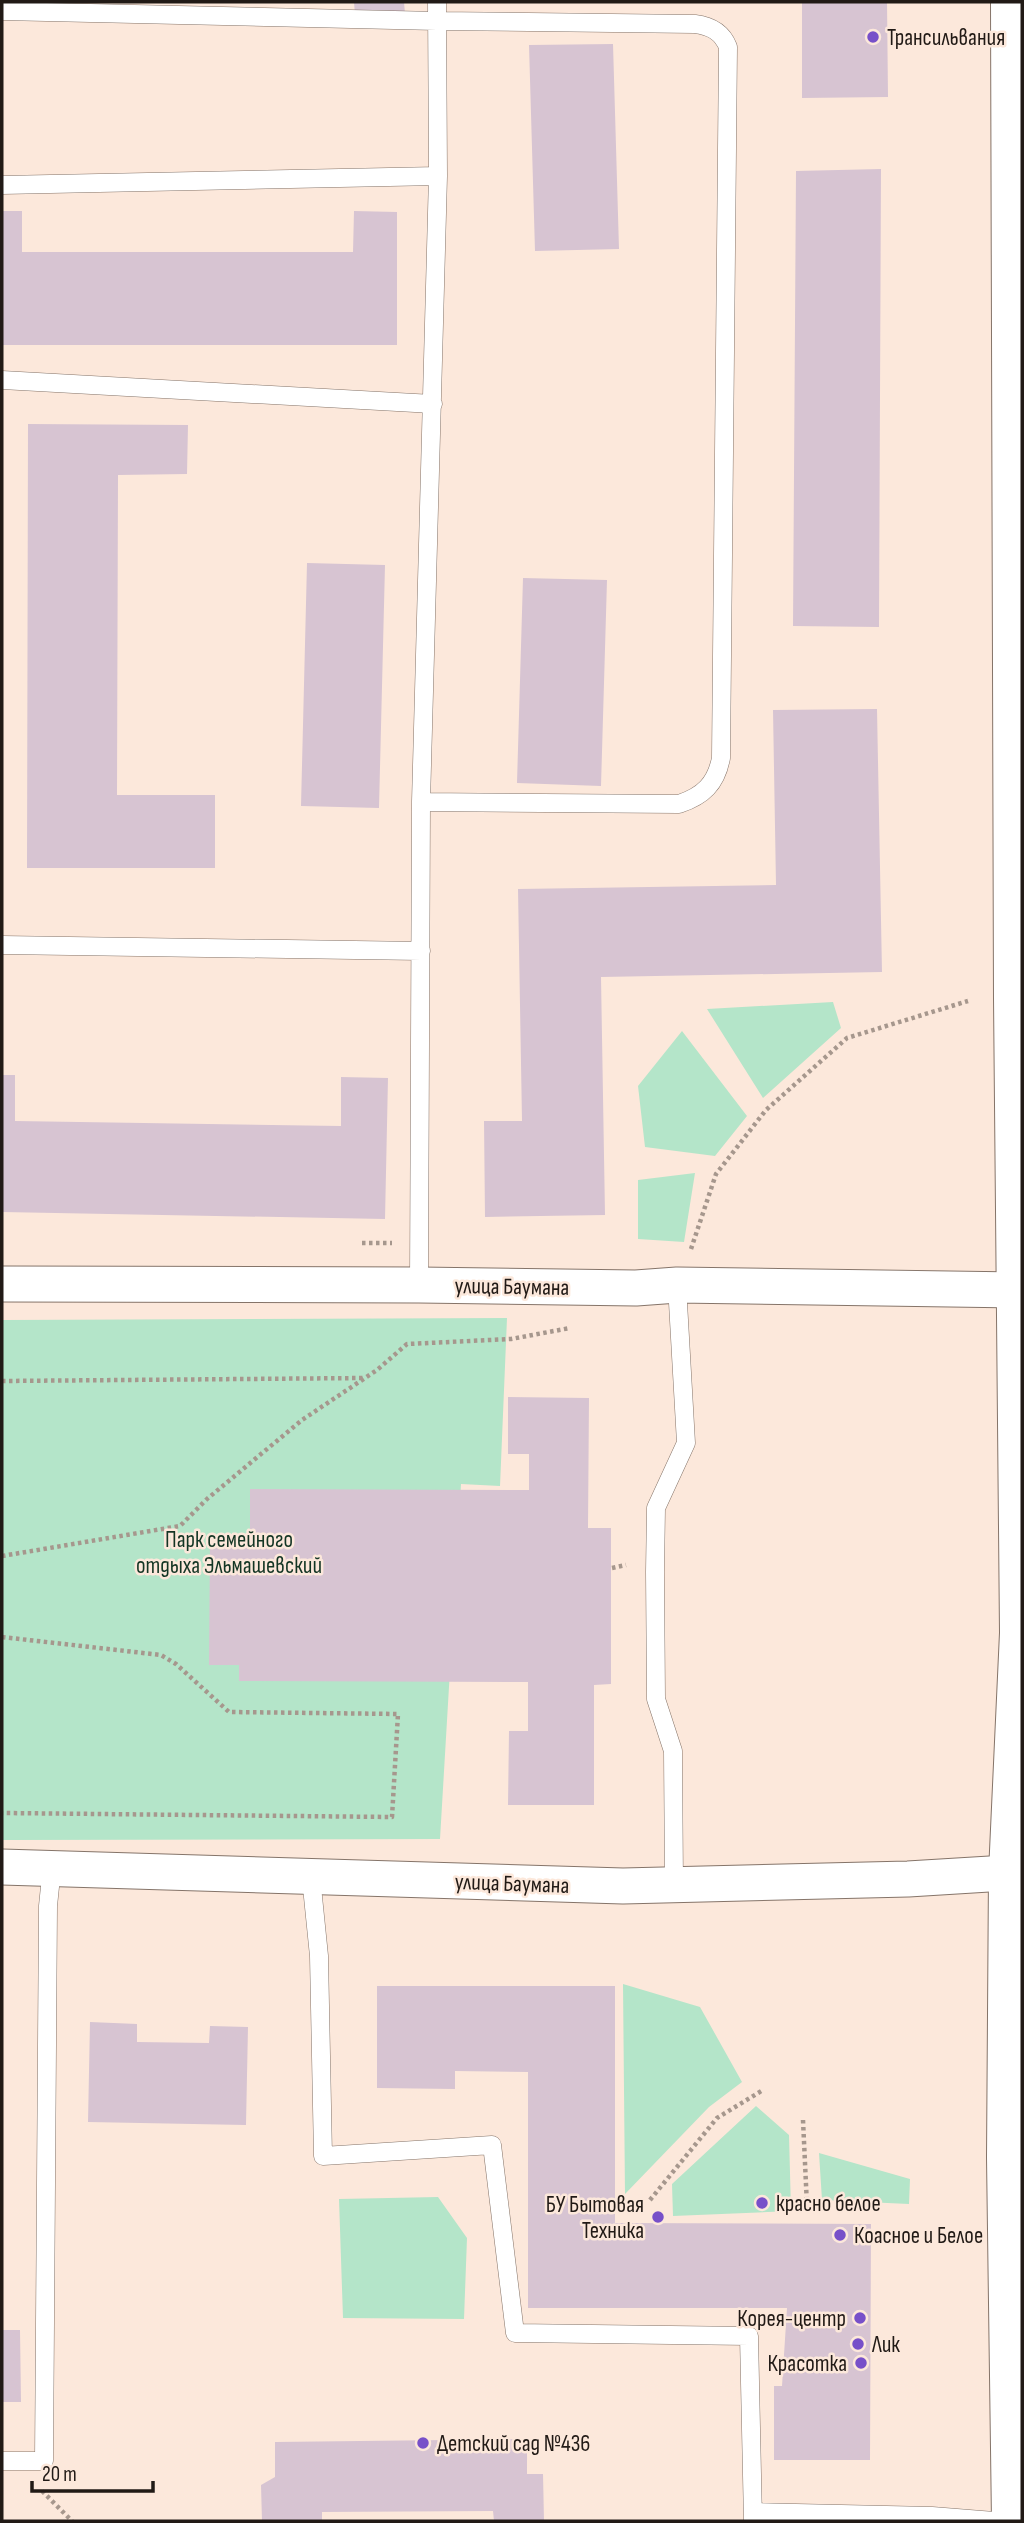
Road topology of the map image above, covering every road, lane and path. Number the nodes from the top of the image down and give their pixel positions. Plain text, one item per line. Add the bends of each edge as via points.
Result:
1 (437, 2) edge
2 (1010, 2) edge
3 (2, 11) edge
4 (437, 21) junction
5 (438, 176) junction
6 (2, 186) edge
7 (2, 380) edge
8 (433, 404) junction
9 (421, 802) junction
10 (2, 945) edge
11 (421, 951) junction
12 (1017, 998) edge
13 (968, 1002) dead end
14 (419, 1243) junction
15 (350, 1244) dead end
16 (683, 1270) junction
17 (2, 1284) edge
18 (419, 1284) junction
19 (1018, 1290) edge
20 (582, 1325) dead end
21 (365, 1378) junction
22 (2, 1381) edge
23 (1020, 1547) edge
24 (2, 1556) edge
25 (1021, 1633) edge
26 (2, 1637) edge
27 (2, 1813) edge
28 (2, 1867) edge
29 (52, 1867) junction
30 (1015, 1873) edge
31 (311, 1877) junction
32 (674, 1885) junction
33 (763, 2090) dead end
34 (803, 2120) dead end
35 (650, 2200) dead end
36 (807, 2206) dead end
37 (2, 2461) edge
38 (41, 2491) dead end
39 (753, 2516) edge
40 (72, 2521) edge
41 (994, 2521) edge
42 (1011, 2521) edge

1 - 4 lane
2 - 12 main road
3 - 4 lane
4 - 5 lane
4 - 9 lane via 695,24 714,29 725,39 722,758 712,784 695,799 679,804
5 - 6 lane
5 - 8 lane
7 - 8 lane
8 - 9 lane
9 - 11 lane
10 - 11 lane
11 - 14 lane
12 - 19 main road
13 - 16 path via 847,1038 766,1110 716,1174
14 - 15 path
14 - 18 lane
16 - 18 street, улица Баумана via 636,1288
16 - 19 street, улица Баумана
16 - 32 lane via 686,1443 656,1508 655,1572 656,1699 673,1751
17 - 18 street, улица Баумана
19 - 23 main road
20 - 21 path via 511,1339 407,1344
21 - 22 path
21 - 24 path via 283,1436 180,1526
23 - 25 main road
25 - 30 main road
26 - 27 path via 161,1655 229,1712 398,1714 392,1817
28 - 29 street, улица Баумана
29 - 31 street, улица Баумана
29 - 37 lane via 44,2461
30 - 32 street, улица Баумана
30 - 42 main road via 1006,2158
31 - 32 street, улица Баумана
31 - 39 lane via 319,1956 323,2156 492,2145 515,2333 750,2336
33 - 35 path via 717,2118
34 - 36 path
38 - 40 path
39 - 41 lane via 932,2516

